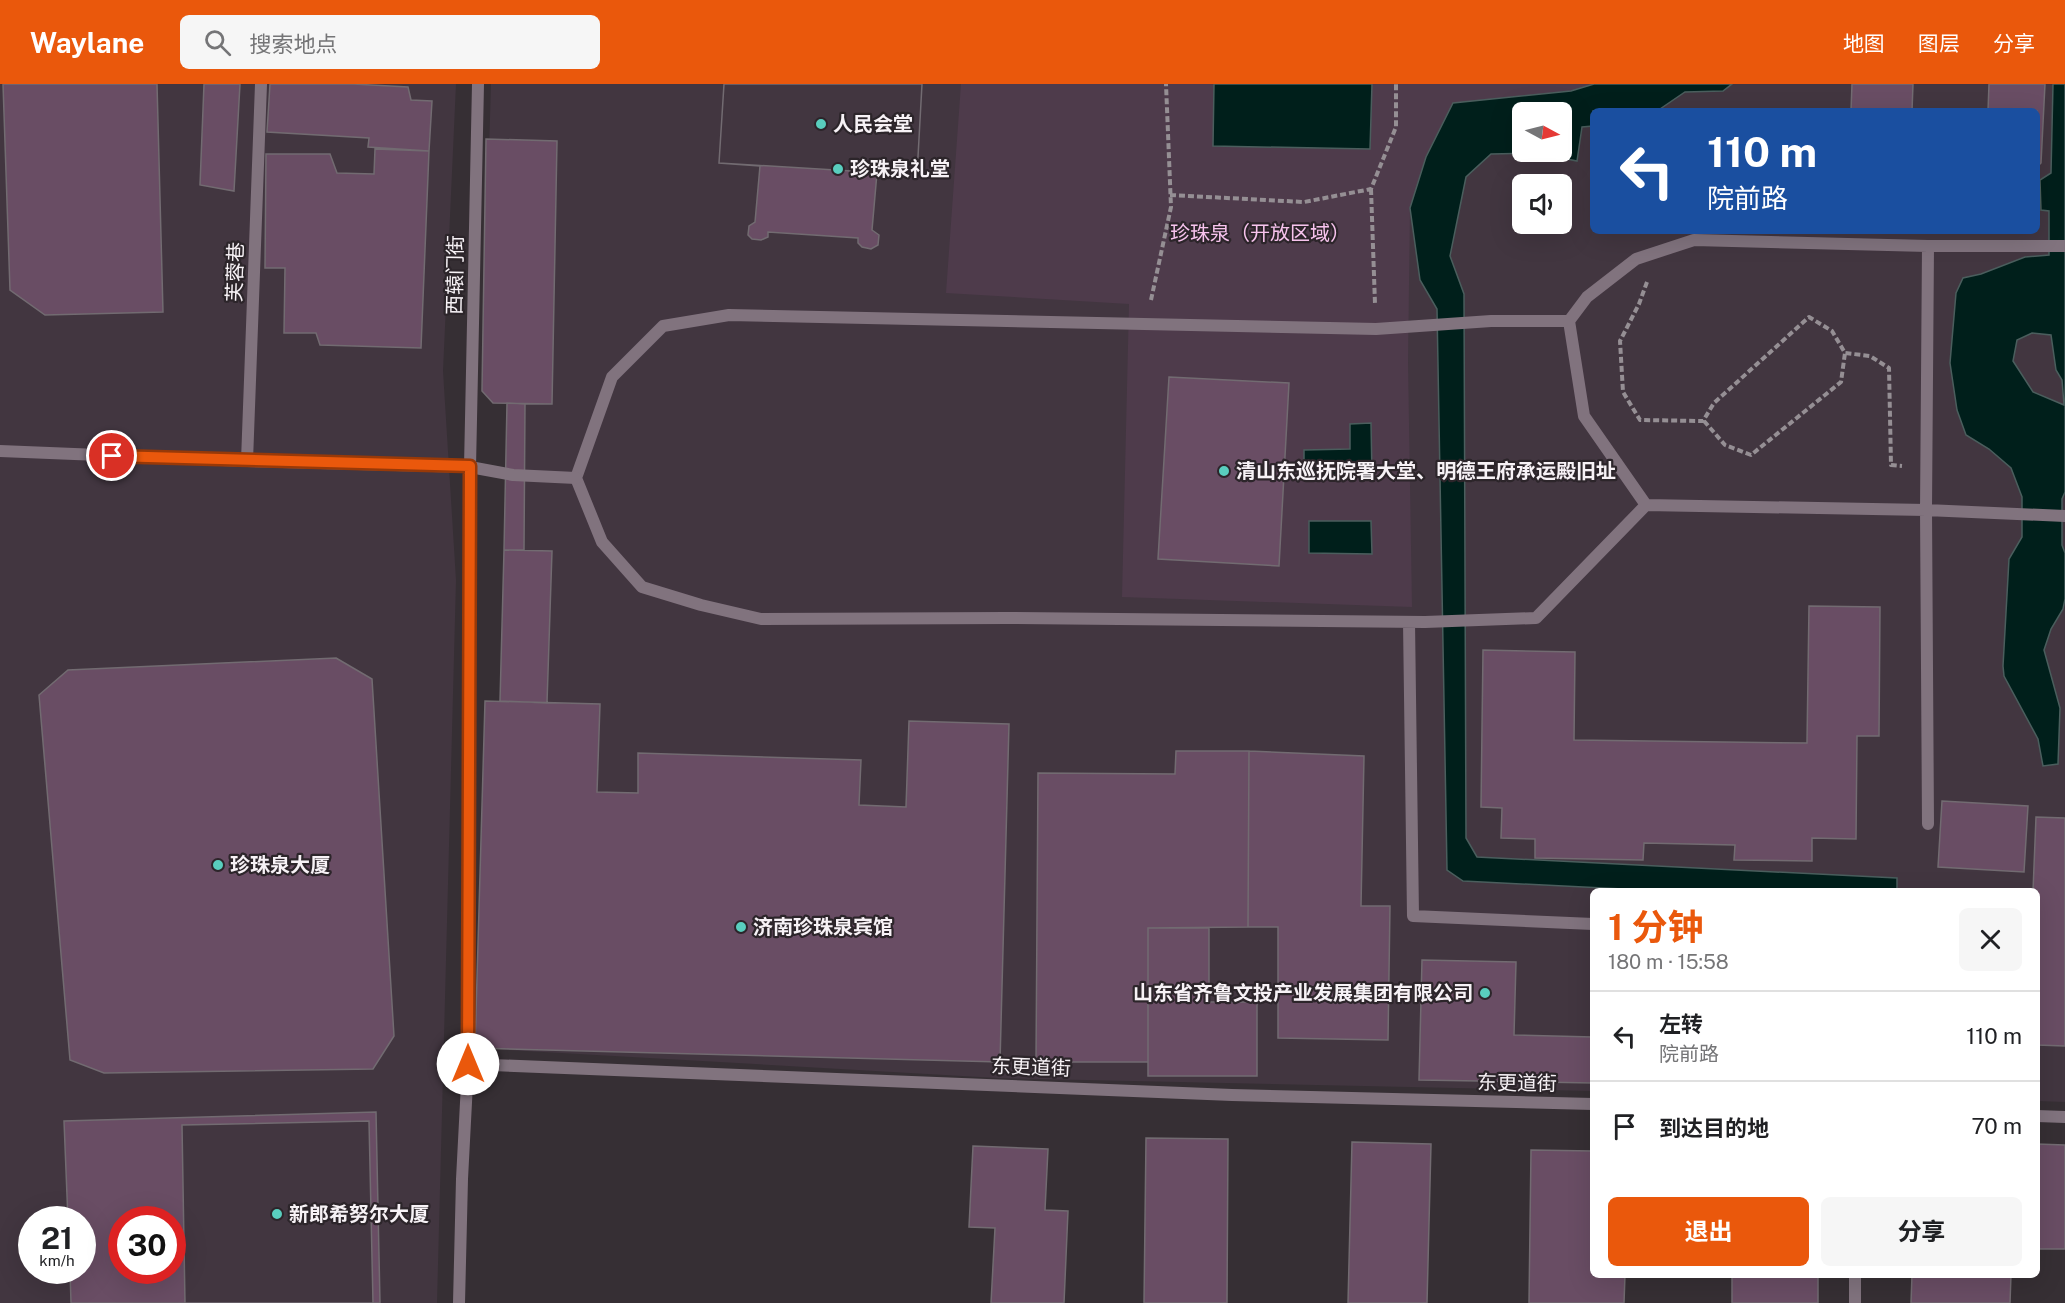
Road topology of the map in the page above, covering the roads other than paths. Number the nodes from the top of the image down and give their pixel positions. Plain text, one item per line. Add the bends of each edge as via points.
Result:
1 (261, 84) edge
2 (478, 84) edge
3 (1928, 246) junction
4 (2065, 246) edge
5 (1569, 321) junction
6 (0, 452) edge
7 (247, 461) junction
8 (470, 466) junction
9 (576, 478) junction
10 (1646, 506) junction
11 (1926, 510) junction
12 (2065, 516) edge
13 (1409, 622) junction
14 (1928, 824) dead end
15 (1590, 924) edge
16 (468, 1064) junction
17 (1590, 1104) edge
18 (2040, 1116) edge
19 (2065, 1117) edge
20 (1855, 1278) edge
21 (459, 1303) edge
22 (1855, 1303) edge

1 - 7 street, 芙蓉巷
2 - 8 street, 西辕门街
3 - 4 street
3 - 5 street via 1694,240 1636,259 1587,297
3 - 11 street
5 - 9 street via 1491,321 1376,329 729,315 663,326 612,376
5 - 10 street via 1584,416
6 - 7 street
7 - 8 street
8 - 9 street via 513,475
8 - 16 street, 西辕门街
9 - 13 street via 602,542 642,587 761,618
10 - 11 street
10 - 13 street via 1536,618
11 - 12 street
11 - 14 street
13 - 15 street via 1413,916
16 - 17 street, 东更道街 via 1232,1095
16 - 21 street, 西辕门街
18 - 19 street
20 - 22 street

